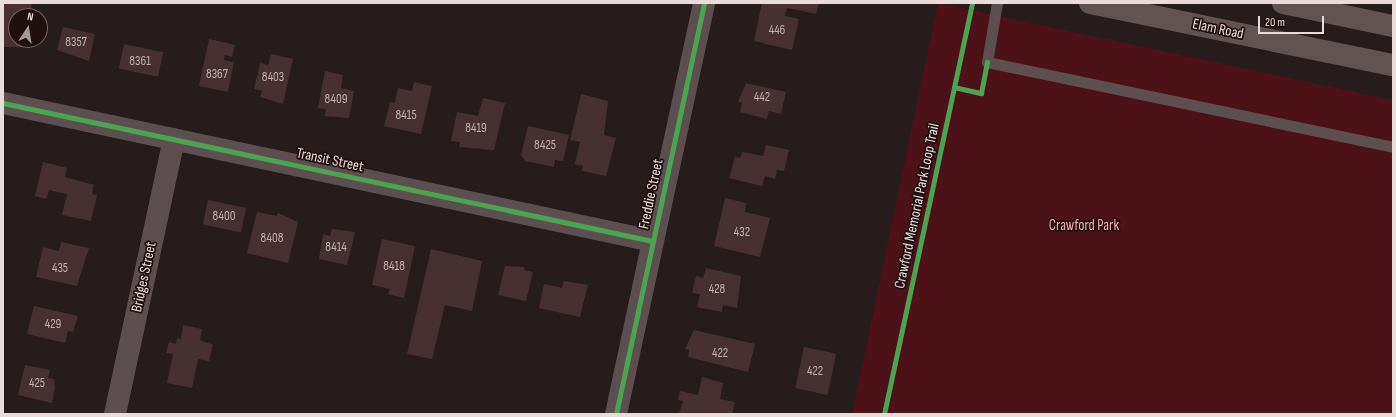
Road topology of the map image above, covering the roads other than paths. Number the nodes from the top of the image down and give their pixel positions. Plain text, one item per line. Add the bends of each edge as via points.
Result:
1 (704, 3) edge
2 (997, 3) edge
3 (1090, 3) edge
4 (1283, 3) edge
5 (1393, 26) edge
6 (1393, 65) edge
7 (3, 103) edge
8 (174, 139) junction
9 (1393, 147) edge
10 (653, 241) junction
11 (115, 414) edge
12 (616, 414) edge

1 - 10 street, Freddie Street
2 - 9 lane via 987,62
3 - 6 main road, Elam Road
4 - 5 main road
7 - 8 street, Transit Street
8 - 10 street, Transit Street
8 - 11 street, Bridges Street
10 - 12 street, Freddie Street

